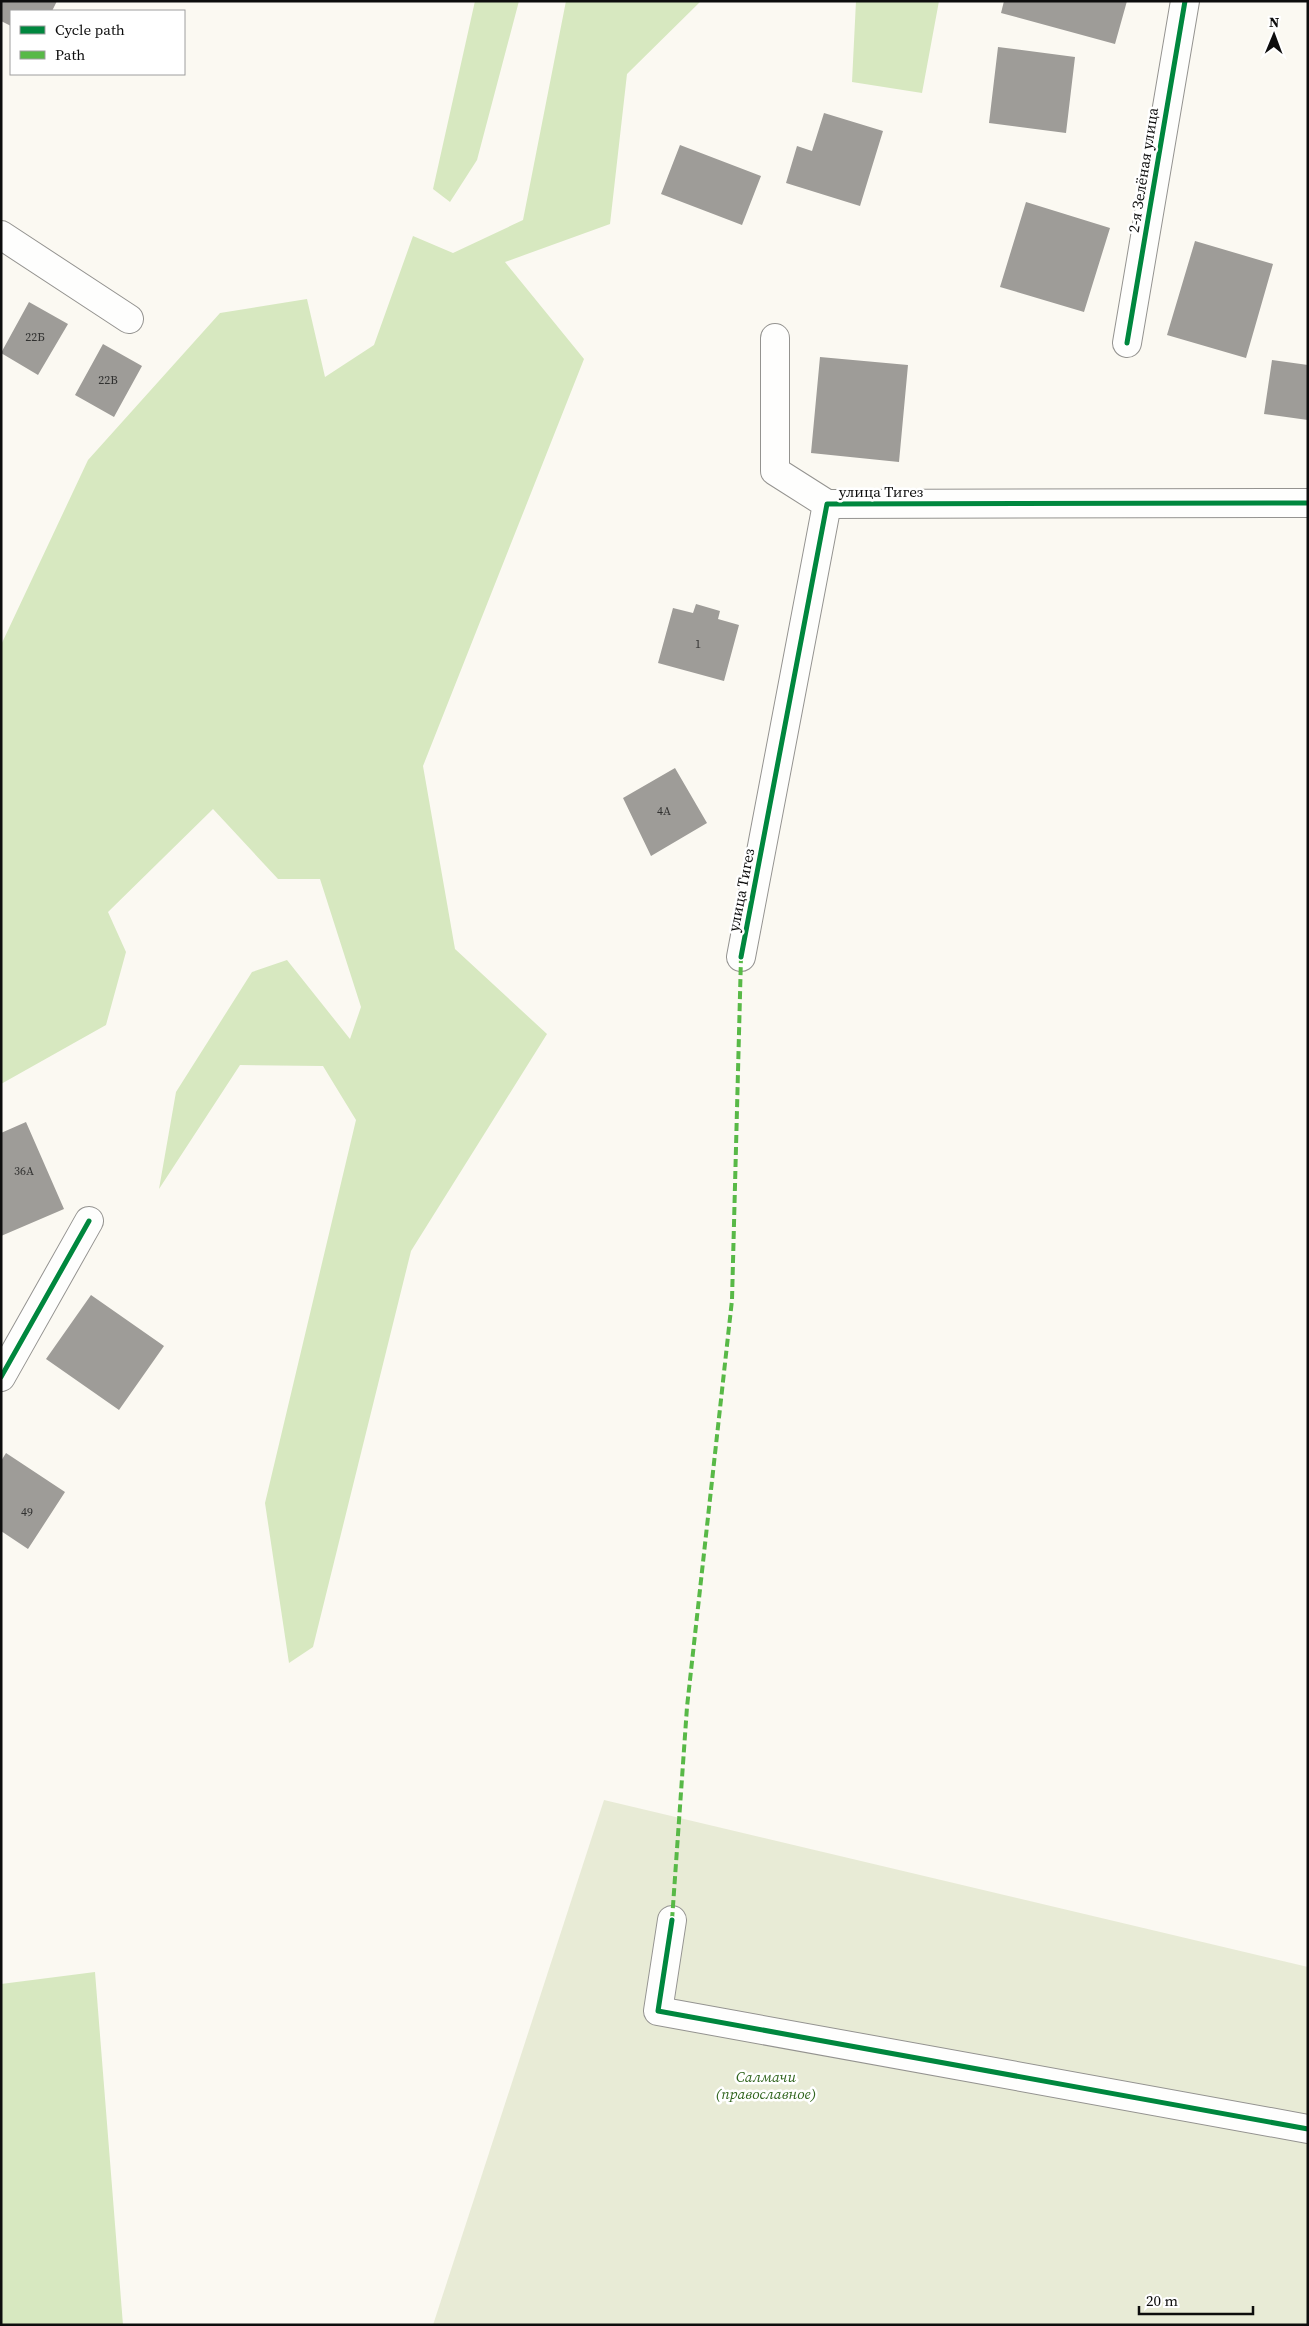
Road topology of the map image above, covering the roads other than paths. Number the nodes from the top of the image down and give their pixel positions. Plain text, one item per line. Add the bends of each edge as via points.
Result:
1 (1185, 1) edge
2 (1, 235) edge
3 (129, 319) dead end
4 (775, 338) dead end
5 (1127, 343) dead end
6 (1308, 503) edge
7 (827, 504) junction
8 (741, 958) dead end
9 (89, 1221) dead end
10 (1, 1377) edge
11 (672, 1920) dead end
12 (1308, 2129) edge

1 - 5 street, 2-я Зелёная улица
2 - 3 street
4 - 7 street via 775,471
6 - 7 street, улица Тигез
7 - 8 street, улица Тигез
9 - 10 street
11 - 12 street via 658,2010

